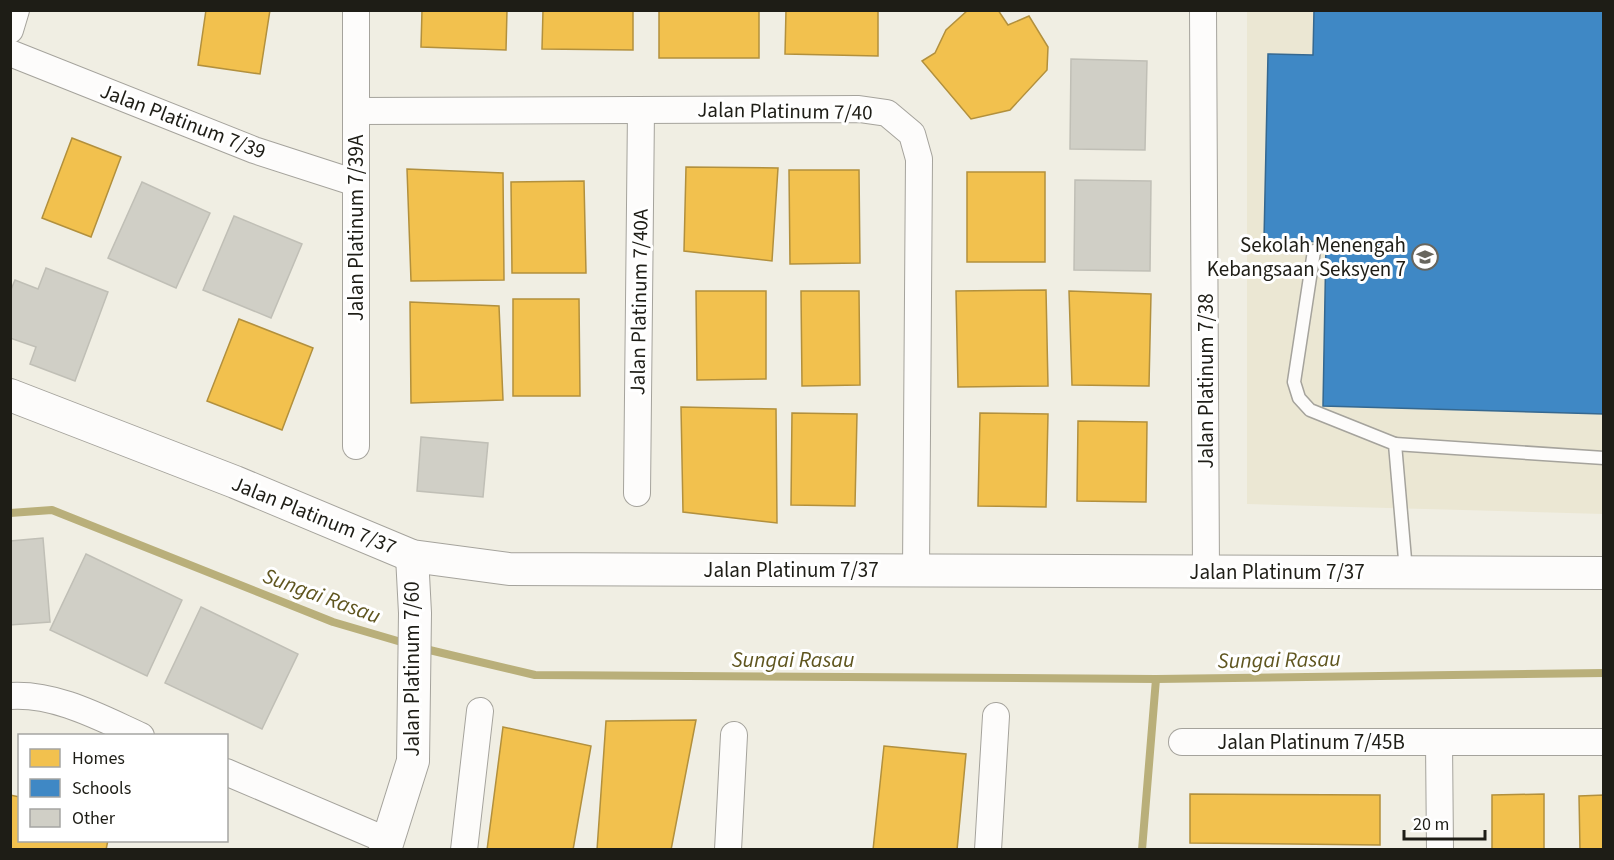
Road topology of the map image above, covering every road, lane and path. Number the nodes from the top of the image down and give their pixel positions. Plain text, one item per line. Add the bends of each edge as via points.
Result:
1 (16, 10) edge
2 (356, 10) edge
3 (1203, 10) edge
4 (10, 30) edge
5 (10, 53) edge
6 (641, 110) junction
7 (356, 111) junction
8 (356, 183) junction
9 (1314, 251) dead end
10 (10, 395) edge
11 (1395, 444) junction
12 (356, 446) dead end
13 (1604, 458) edge
14 (637, 493) dead end
15 (412, 556) junction
16 (916, 571) junction
17 (1206, 572) junction
18 (1406, 573) junction
19 (1604, 573) edge
20 (10, 696) edge
21 (480, 711) dead end
22 (996, 716) dead end
23 (139, 734) edge
24 (734, 735) dead end
25 (1182, 742) dead end
26 (1439, 742) junction
27 (1604, 742) edge
28 (228, 773) edge
29 (387, 845) edge
30 (464, 849) edge
31 (728, 849) edge
32 (988, 849) edge
33 (1440, 849) edge

1 - 4 street
2 - 7 street, Jalan Platinum 7/39A
3 - 17 street, Jalan Platinum 7/38
5 - 8 street, Jalan Platinum 7/39 via 254,150
6 - 7 street, Jalan Platinum 7/40
6 - 14 street, Jalan Platinum 7/40A
6 - 16 street, Jalan Platinum 7/40 via 859,109 887,112 912,135 919,159
7 - 8 street, Jalan Platinum 7/39A
8 - 12 street, Jalan Platinum 7/39A
9 - 11 lane via 1294,382 1299,398 1310,410
10 - 15 street, Jalan Platinum 7/37
11 - 13 lane
11 - 18 lane
15 - 16 street, Jalan Platinum 7/37 via 509,569
15 - 29 street, Jalan Platinum 7/60 via 413,761
16 - 17 street, Jalan Platinum 7/37
17 - 18 street, Jalan Platinum 7/37
18 - 19 street, Jalan Platinum 7/37
20 - 23 street via 24,695 70,705
21 - 30 street
22 - 32 street
24 - 31 street
25 - 26 street, Jalan Platinum 7/45B
26 - 27 street, Jalan Platinum 7/45B
26 - 33 street
28 - 29 street

